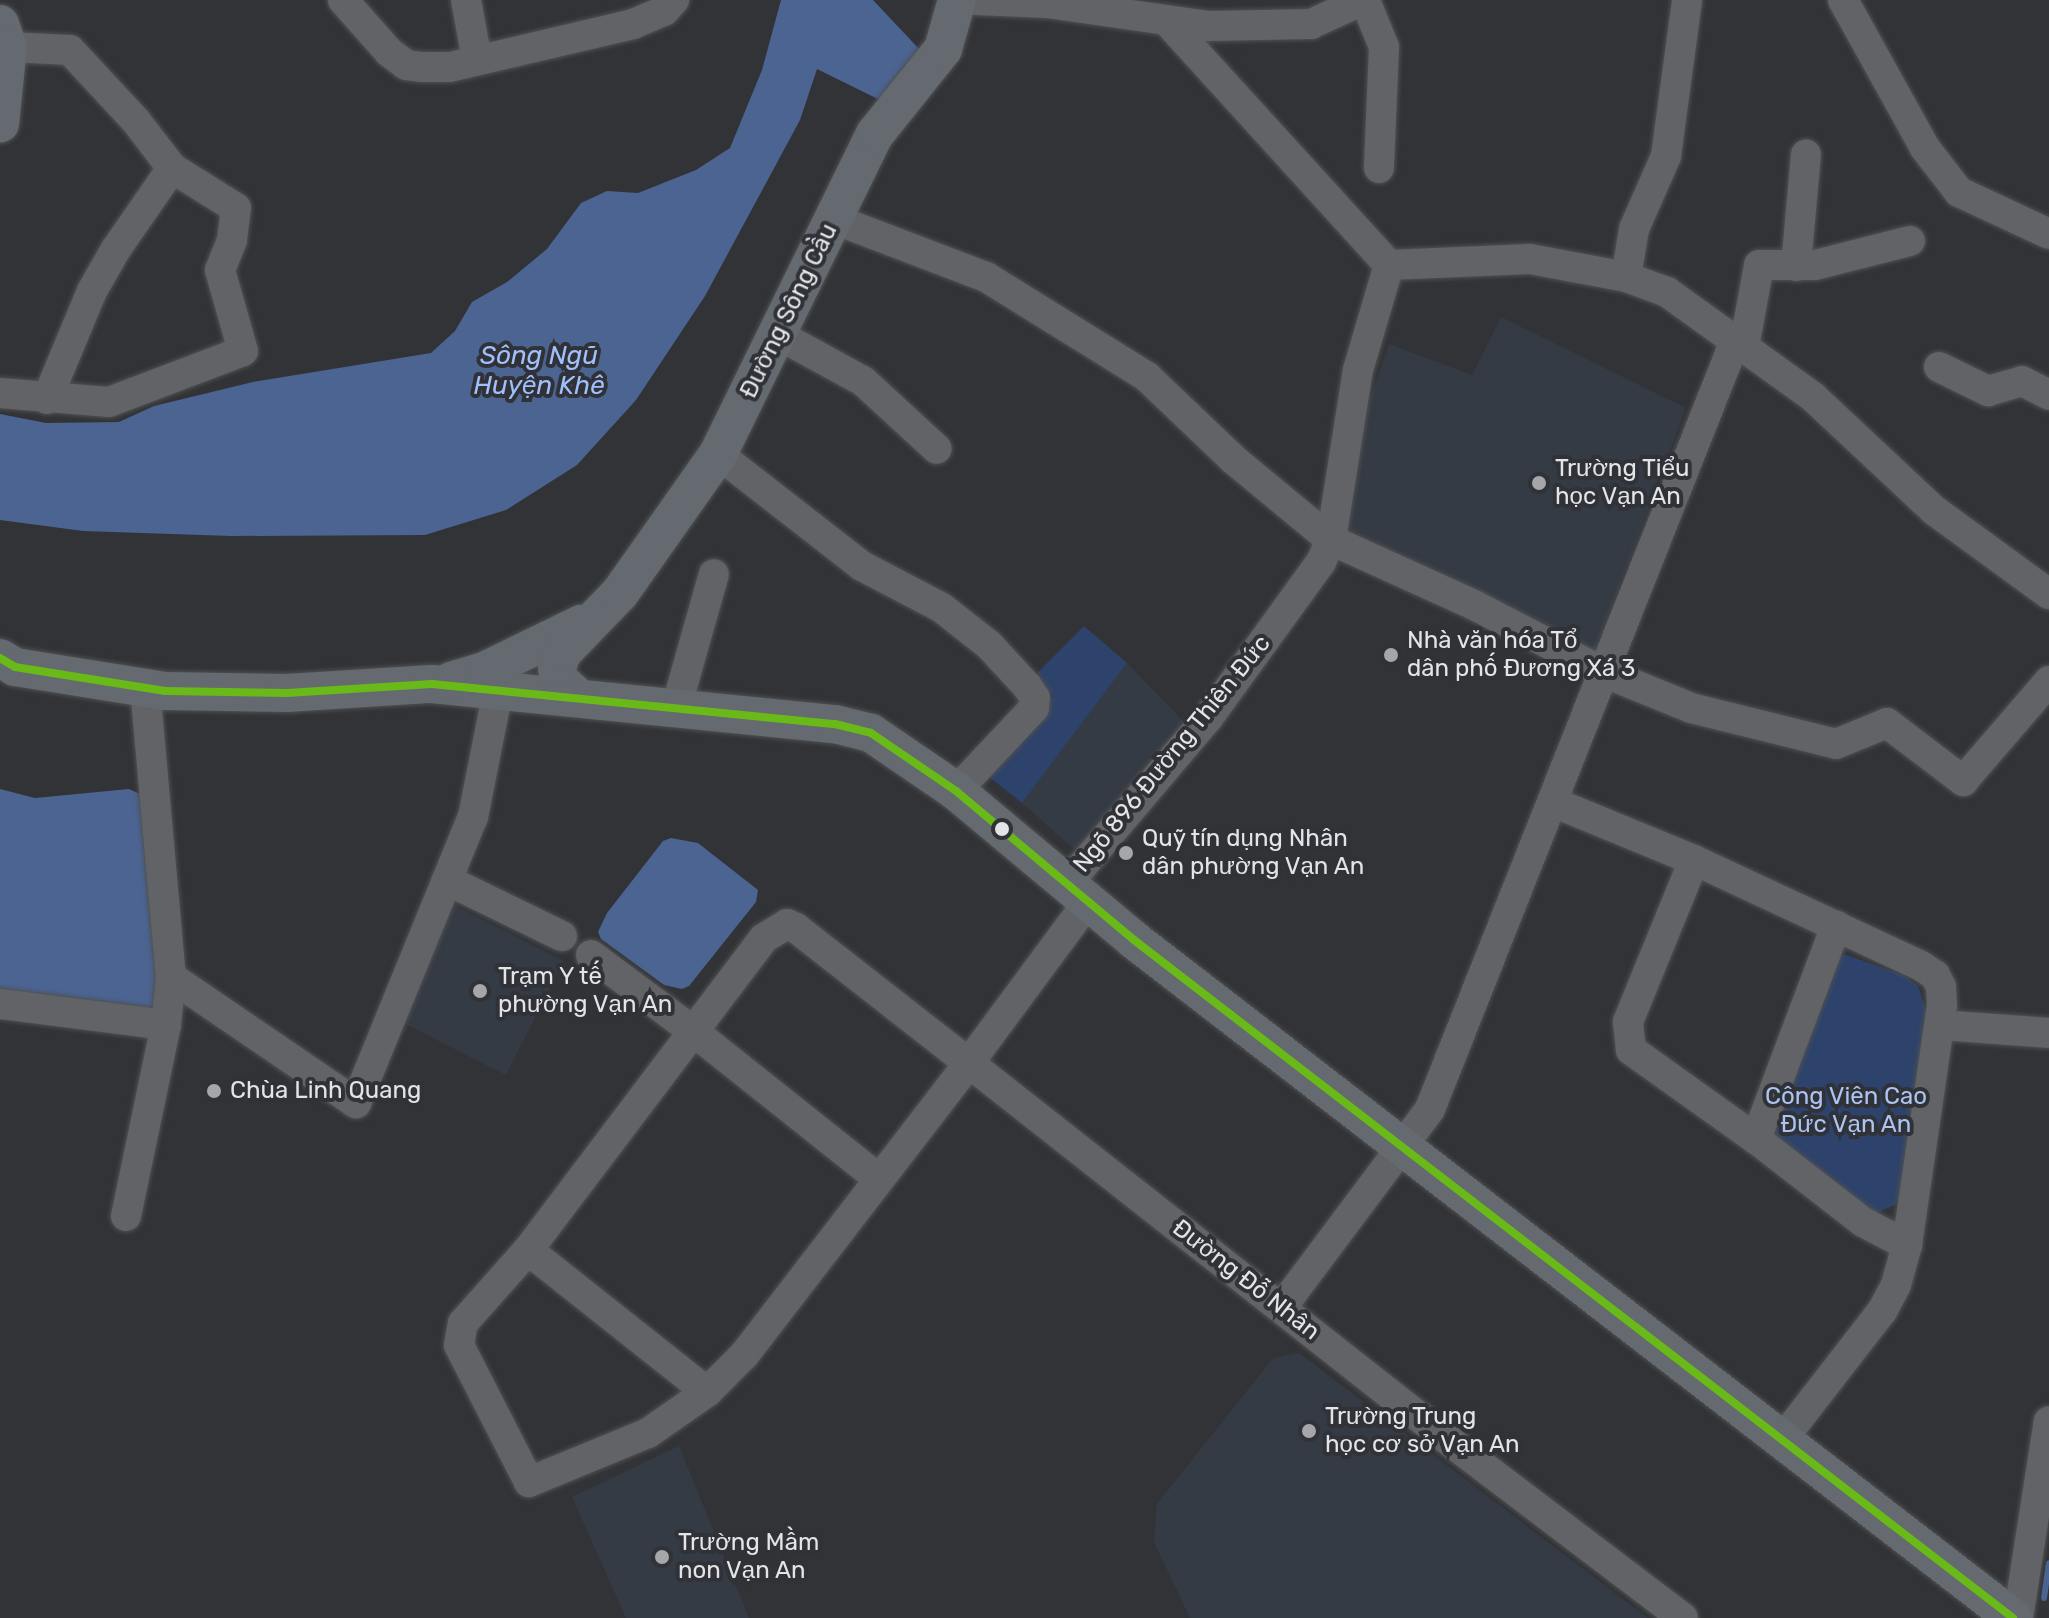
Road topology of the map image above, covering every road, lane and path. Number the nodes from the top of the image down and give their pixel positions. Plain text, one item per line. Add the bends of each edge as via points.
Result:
1 (343, 0) edge
2 (466, 0) edge
3 (674, 0) edge
4 (957, 0) edge
5 (976, 0) edge
6 (1364, 0) edge
7 (1687, 0) edge
8 (1843, 0) edge
9 (620, 13) edge
10 (1166, 20) junction
11 (4, 36) edge
12 (477, 60) junction
13 (0, 124) edge
14 (1806, 154) dead end
15 (172, 168) junction
16 (1379, 168) dead end
17 (834, 219) junction
18 (2049, 234) edge
19 (1910, 241) dead end
20 (1389, 265) junction
21 (1796, 266) junction
22 (1626, 277) junction
23 (777, 334) junction
24 (1740, 344) junction
25 (1939, 367) dead end
26 (0, 393) edge
27 (2049, 395) edge
28 (47, 399) junction
29 (937, 449) dead end
30 (718, 454) junction
31 (1331, 540) junction
32 (714, 574) dead end
33 (2049, 594) edge
34 (601, 613) junction
35 (5, 666) edge
36 (1603, 672) junction
37 (2049, 681) edge
38 (432, 684) junction
39 (145, 687) junction
40 (498, 691) junction
41 (579, 698) junction
42 (676, 708) junction
43 (956, 791) junction
44 (1553, 802) junction
45 (1694, 860) junction
46 (447, 880) junction
47 (1078, 893) junction
48 (1836, 926) junction
49 (562, 936) dead end
50 (591, 955) dead end
51 (171, 977) junction
52 (0, 1004) edge
53 (166, 1025) junction
54 (1940, 1025) junction
55 (693, 1031) junction
56 (2049, 1033) edge
57 (969, 1063) junction
58 (1756, 1139) junction
59 (1399, 1147) junction
60 (879, 1179) junction
61 (126, 1216) dead end
62 (1907, 1245) junction
63 (528, 1250) junction
64 (1282, 1307) junction
65 (707, 1392) junction
66 (2049, 1421) edge
67 (1782, 1440) junction
68 (1683, 1618) edge
69 (2015, 1618) edge

1 - 12 street via 406,65 450,67
2 - 12 street
3 - 9 street via 664,11
4 - 17 main road, Đường Sông Cầu via 943,49 875,134
5 - 10 street via 1047,3
6 - 10 street via 1311,24 1209,26
6 - 16 street via 1384,47
7 - 22 street via 1666,156 1634,229
8 - 18 street via 1925,148 1959,192
9 - 12 street
10 - 20 street
11 - 13 main road
11 - 15 street via 70,50
14 - 21 street
15 - 28 street via 92,291
15 - 28 street via 236,208 232,240 220,270 243,351 109,402
17 - 23 main road, Đường Sông Cầu
17 - 31 street via 986,277 1147,377 1233,459
19 - 21 street
20 - 22 street via 1530,259
20 - 31 street, Ngõ 896 Đường Thiên Đức via 1358,370
21 - 24 street via 1759,265
22 - 24 street via 1667,292
23 - 29 street via 863,381
23 - 30 main road, Đường Sông Cầu
24 - 33 street via 1813,397 1935,511
24 - 36 street
25 - 27 street via 1988,391 2022,381
26 - 28 street
30 - 34 main road, Đường Sông Cầu
30 - 43 street via 862,566 942,608 989,645 1027,686 1034,708
31 - 36 street
31 - 47 street, Ngõ 896 Đường Thiên Đức via 1321,562
32 - 42 street
34 - 38 main road, Đường Sông Cầu via 484,671
34 - 41 main road, Đường Sông Cầu via 559,660 561,684
35 - 39 main road
36 - 37 street via 1691,708 1836,744 1887,723 1963,781
36 - 44 street
38 - 39 main road via 287,693
38 - 40 main road
39 - 51 street
40 - 41 main road
40 - 46 street via 473,817
41 - 42 main road
42 - 43 main road via 852,726 885,741
43 - 47 main road
44 - 45 street
44 - 59 street via 1441,1086
45 - 48 street
45 - 58 street via 1634,1003 1627,1038 1639,1059
46 - 49 street
46 - 51 street via 356,1103
47 - 57 street
47 - 59 main road
48 - 54 street via 1935,975 1941,987
48 - 58 street
50 - 55 street
51 - 53 street
52 - 53 street
53 - 61 street
54 - 56 street
54 - 62 street
55 - 57 street, Đường Đỗ Nhân via 764,938 787,924
55 - 60 street
55 - 63 street
57 - 60 street
57 - 64 street, Đường Đỗ Nhân
58 - 62 street via 1863,1222
59 - 64 street
59 - 67 main road
60 - 65 street via 744,1355
62 - 67 street via 1882,1311
63 - 65 street
63 - 65 street via 476,1305 459,1345 529,1482 648,1433
64 - 68 street, Đường Đỗ Nhân
66 - 69 street
67 - 69 main road

